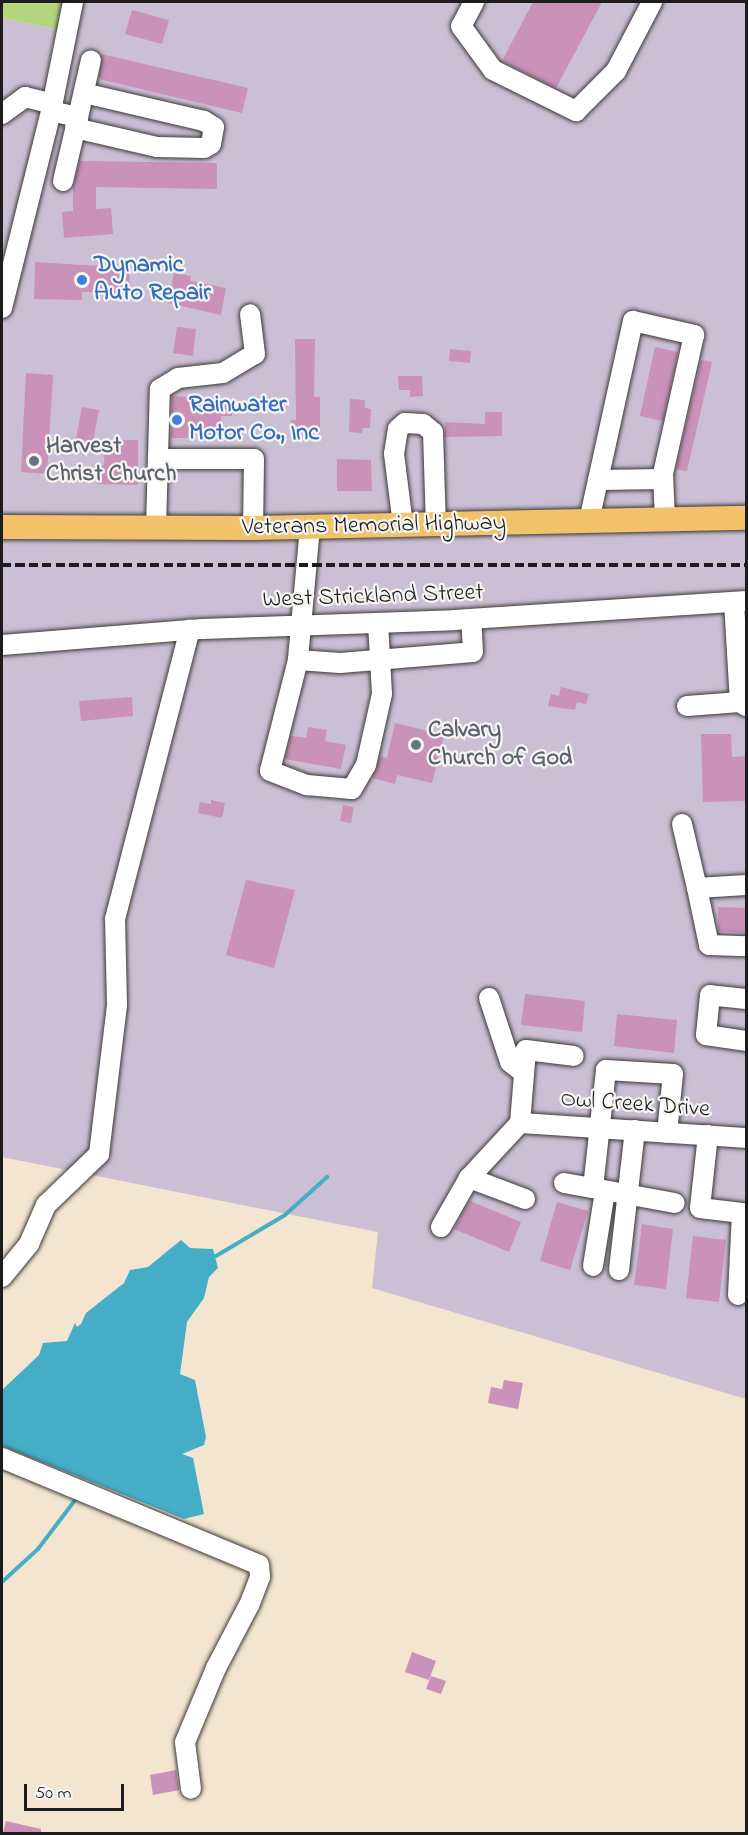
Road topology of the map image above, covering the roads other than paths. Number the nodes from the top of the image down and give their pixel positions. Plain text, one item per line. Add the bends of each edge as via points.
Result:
1 (73, 2) edge
2 (474, 2) edge
3 (652, 2) edge
4 (91, 60) dead end
5 (84, 93) junction
6 (52, 107) junction
7 (2, 114) edge
8 (76, 123) junction
9 (63, 182) dead end
10 (5, 283) edge
11 (2, 308) edge
12 (250, 314) dead end
13 (159, 459) junction
14 (663, 478) junction
15 (598, 480) junction
16 (747, 518) edge
17 (665, 520) junction
18 (589, 521) junction
19 (403, 525) junction
20 (436, 525) junction
21 (2, 527) edge
22 (310, 527) junction
23 (156, 528) junction
24 (253, 528) junction
25 (740, 602) edge
26 (471, 619) junction
27 (378, 623) junction
28 (303, 624) junction
29 (190, 630) junction
30 (2, 645) edge
31 (298, 660) junction
32 (379, 661) junction
33 (743, 704) edge
34 (687, 706) dead end
35 (682, 824) dead end
36 (747, 885) edge
37 (697, 888) junction
38 (747, 946) edge
39 (489, 998) dead end
40 (747, 999) edge
41 (747, 1041) edge
42 (574, 1056) dead end
43 (524, 1073) junction
44 (520, 1123) junction
45 (601, 1128) junction
46 (635, 1130) junction
47 (667, 1133) junction
48 (708, 1136) junction
49 (747, 1138) edge
50 (468, 1178) junction
51 (564, 1183) dead end
52 (599, 1190) junction
53 (627, 1195) junction
54 (525, 1199) dead end
55 (675, 1203) dead end
56 (441, 1227) dead end
57 (593, 1266) dead end
58 (619, 1270) dead end
59 (2, 1277) edge
60 (738, 1294) dead end
61 (2, 1458) edge
62 (191, 1789) dead end

1 - 6 street
2 - 3 street via 461,26 494,70 576,111 616,71
4 - 5 street
5 - 8 street
5 - 8 street via 204,121 214,127 211,144 204,148 157,147
6 - 7 street via 25,97
6 - 8 street
6 - 10 street
8 - 9 street
10 - 11 street
12 - 13 street via 255,354 223,373 178,378 160,389
13 - 23 street
13 - 24 street via 254,459
14 - 15 street
14 - 15 street via 694,335 633,321
14 - 17 street
15 - 18 street
16 - 17 main road, Veterans Memorial Highway
17 - 18 main road, Veterans Memorial Highway
18 - 20 main road, Veterans Memorial Highway
19 - 20 main road, Veterans Memorial Highway
19 - 20 street via 394,454 398,429 405,423 423,424 433,432
19 - 22 main road, Veterans Memorial Highway
21 - 23 main road, Veterans Memorial Highway
22 - 24 main road, Veterans Memorial Highway
22 - 28 street
23 - 24 main road, Veterans Memorial Highway
25 - 26 street, West Strickland Street
25 - 33 street
26 - 27 street, West Strickland Street
26 - 32 street via 473,652
27 - 28 street, West Strickland Street
27 - 32 street
28 - 29 street, West Strickland Street
28 - 31 street
29 - 30 street, West Strickland Street
29 - 59 street via 115,919 117,1005 99,1154 46,1205 29,1244
31 - 32 street
31 - 32 street via 270,771 307,785 352,789 366,765 382,694
33 - 34 street
35 - 37 street
36 - 37 street
37 - 38 street via 709,945
39 - 43 street via 510,1062
40 - 41 street via 710,995 706,1035
42 - 43 street via 526,1050
43 - 44 street
44 - 45 street, Owl Creek Drive
44 - 50 street
45 - 46 street, Owl Creek Drive
45 - 47 street via 606,1070 673,1074
45 - 52 street
46 - 47 street, Owl Creek Drive
46 - 53 street
47 - 48 street, Owl Creek Drive
48 - 49 street, Owl Creek Drive
48 - 60 street via 700,1208 742,1213
50 - 54 street
50 - 56 street
51 - 52 street
52 - 53 street
52 - 57 street
53 - 55 street
53 - 58 street
61 - 62 street via 259,1565 260,1576 249,1605 211,1678 185,1742

